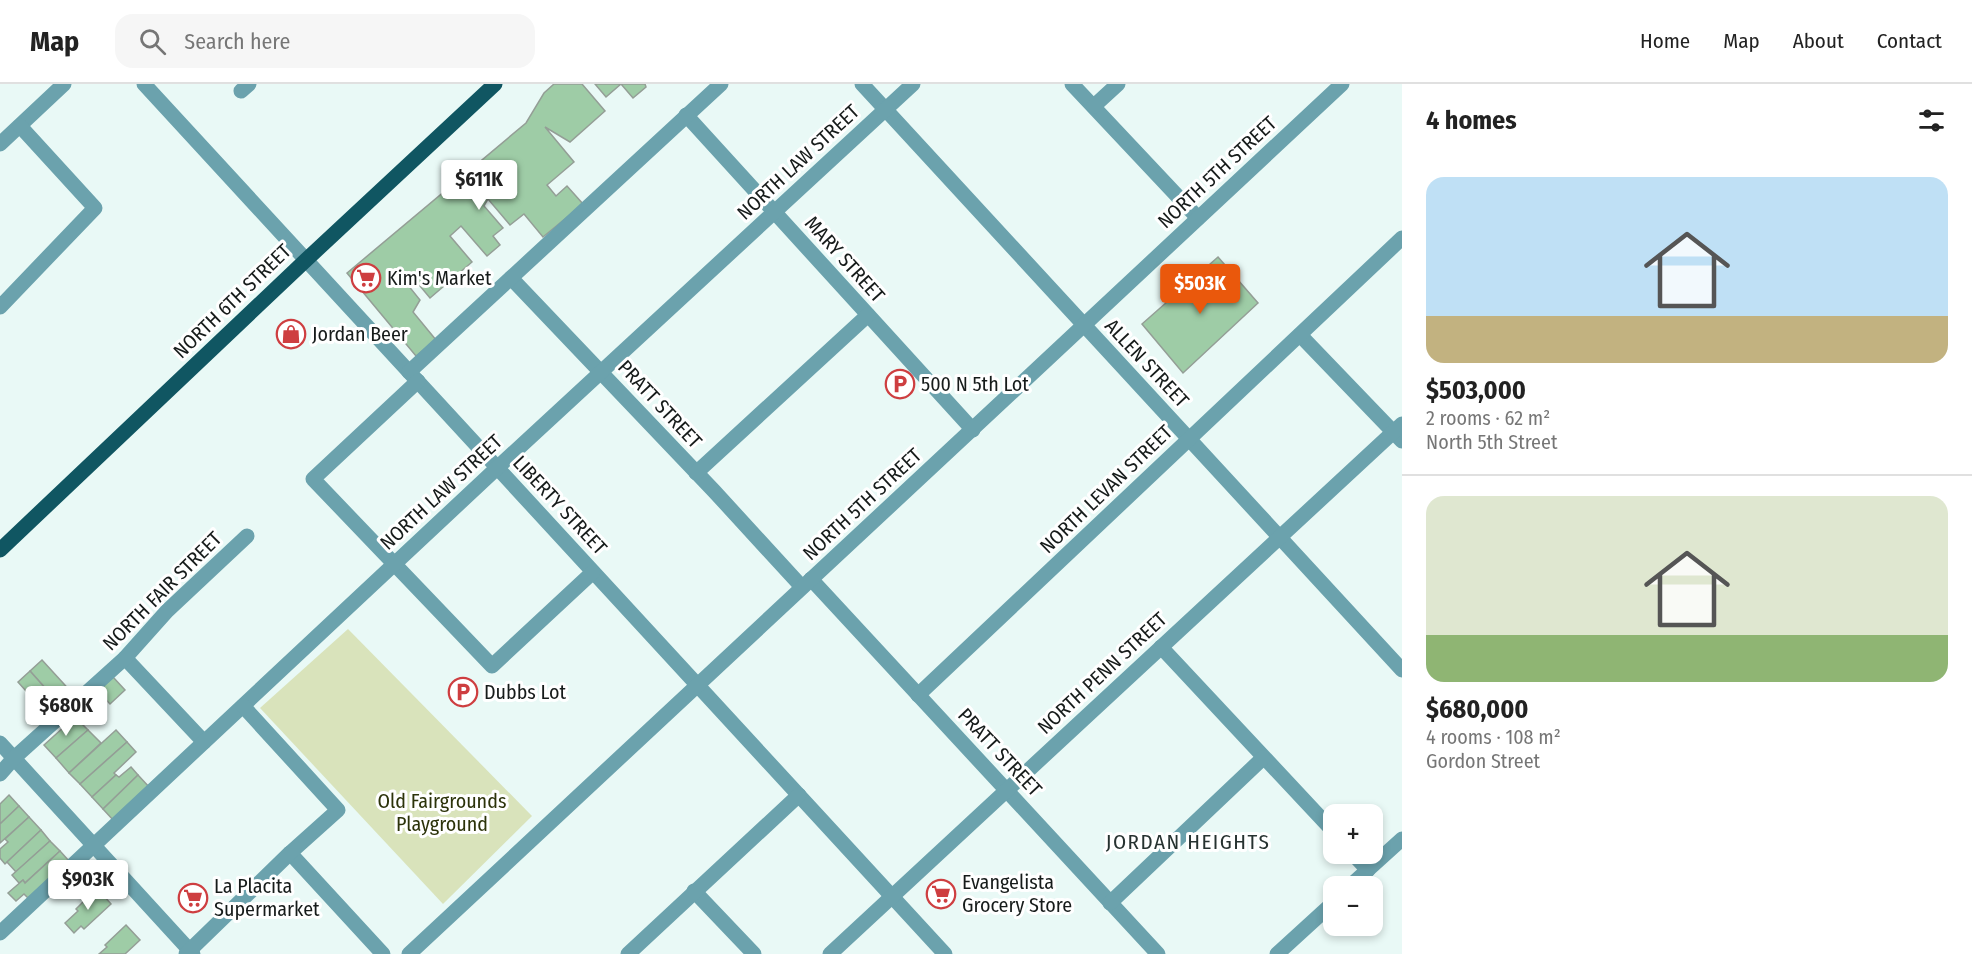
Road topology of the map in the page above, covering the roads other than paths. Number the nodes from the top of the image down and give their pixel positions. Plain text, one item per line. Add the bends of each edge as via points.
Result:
1 (64, 84) edge
2 (144, 84) edge
3 (495, 84) edge
4 (721, 84) edge
5 (862, 84) edge
6 (913, 84) edge
7 (1072, 84) edge
8 (1118, 84) edge
9 (1342, 84) edge
10 (1095, 106) junction
11 (885, 110) junction
12 (686, 116) junction
13 (20, 126) junction
14 (0, 144) edge
15 (774, 213) junction
16 (1198, 218) junction
17 (1402, 238) edge
18 (306, 260) junction
19 (511, 278) junction
20 (0, 307) edge
21 (868, 315) junction
22 (1084, 325) junction
23 (1300, 335) junction
24 (601, 372) junction
25 (413, 377) junction
26 (973, 430) junction
27 (1399, 432) edge
28 (1188, 438) junction
29 (497, 468) junction
30 (696, 473) junction
31 (247, 536) dead end
32 (1280, 537) junction
33 (0, 550) edge
34 (394, 564) junction
35 (593, 572) junction
36 (806, 583) junction
37 (1161, 647) junction
38 (125, 658) junction
39 (1402, 670) edge
40 (699, 686) junction
41 (918, 695) junction
42 (243, 706) junction
43 (204, 742) junction
44 (0, 743) edge
45 (15, 758) junction
46 (1263, 758) junction
47 (0, 774) edge
48 (1006, 790) junction
49 (798, 795) junction
50 (1323, 821) edge
51 (1402, 839) edge
52 (94, 846) junction
53 (290, 853) junction
54 (1362, 864) edge
55 (1368, 870) junction
56 (1361, 876) edge
57 (694, 891) junction
58 (892, 896) junction
59 (1110, 903) junction
60 (1323, 912) edge
61 (0, 933) edge
62 (190, 953) edge
63 (383, 954) edge
64 (409, 954) edge
65 (628, 954) edge
66 (754, 954) edge
67 (830, 954) edge
68 (945, 954) edge
69 (1158, 954) edge
70 (1277, 954) edge

1 - 13 street
2 - 18 street, LIBERTY STREET
3 - 18 main road, NORTH 6TH STREET
4 - 12 street
5 - 11 street, ALLEN STREET
6 - 11 street, NORTH LAW STREET
7 - 10 street
8 - 10 street
9 - 16 street, NORTH 5TH STREET
10 - 16 street
11 - 15 street, NORTH LAW STREET
11 - 22 street, ALLEN STREET
12 - 15 street, MARY STREET
12 - 19 street
13 - 14 street
13 - 20 street via 95,208
15 - 21 street, MARY STREET
15 - 24 street, NORTH LAW STREET
16 - 22 street, NORTH 5TH STREET
17 - 23 street, NORTH LEVAN STREET
18 - 25 street, LIBERTY STREET
18 - 33 main road, NORTH 6TH STREET
19 - 24 street, PRATT STREET
19 - 25 street
21 - 26 street, MARY STREET
21 - 30 street
22 - 26 street, NORTH 5TH STREET
22 - 28 street, ALLEN STREET
23 - 27 street
23 - 28 street, NORTH LEVAN STREET
24 - 29 street, NORTH LAW STREET
24 - 30 street, PRATT STREET
25 - 29 street, LIBERTY STREET
25 - 34 street via 313,479
26 - 36 street, NORTH 5TH STREET
27 - 32 street, NORTH PENN STREET
28 - 32 street, ALLEN STREET
28 - 41 street, NORTH LEVAN STREET
29 - 34 street, NORTH LAW STREET
29 - 35 street, LIBERTY STREET
30 - 36 street, PRATT STREET
31 - 38 street, NORTH FAIR STREET via 167,611
32 - 37 street, NORTH PENN STREET
32 - 39 street, ALLEN STREET
34 - 35 street via 492,666
34 - 42 street, NORTH LAW STREET
35 - 40 street, LIBERTY STREET
36 - 40 street, NORTH 5TH STREET
36 - 41 street, PRATT STREET
37 - 46 street
37 - 48 street, NORTH PENN STREET
38 - 43 street
38 - 45 street, NORTH FAIR STREET
40 - 49 street, LIBERTY STREET
40 - 64 street, NORTH 5TH STREET
41 - 48 street, PRATT STREET
42 - 43 street, NORTH LAW STREET
42 - 53 street via 338,810
43 - 52 street, NORTH LAW STREET
44 - 45 street
45 - 47 street, NORTH FAIR STREET
45 - 52 street
46 - 50 street
46 - 59 street
48 - 58 street, NORTH PENN STREET
48 - 59 street, PRATT STREET
49 - 57 street
49 - 58 street, LIBERTY STREET
51 - 55 street
52 - 61 street, NORTH LAW STREET
52 - 62 street
53 - 62 street
53 - 63 street
54 - 55 street
55 - 56 street
57 - 65 street
57 - 66 street
58 - 67 street, NORTH PENN STREET
58 - 68 street, LIBERTY STREET
59 - 69 street, PRATT STREET
60 - 70 street

